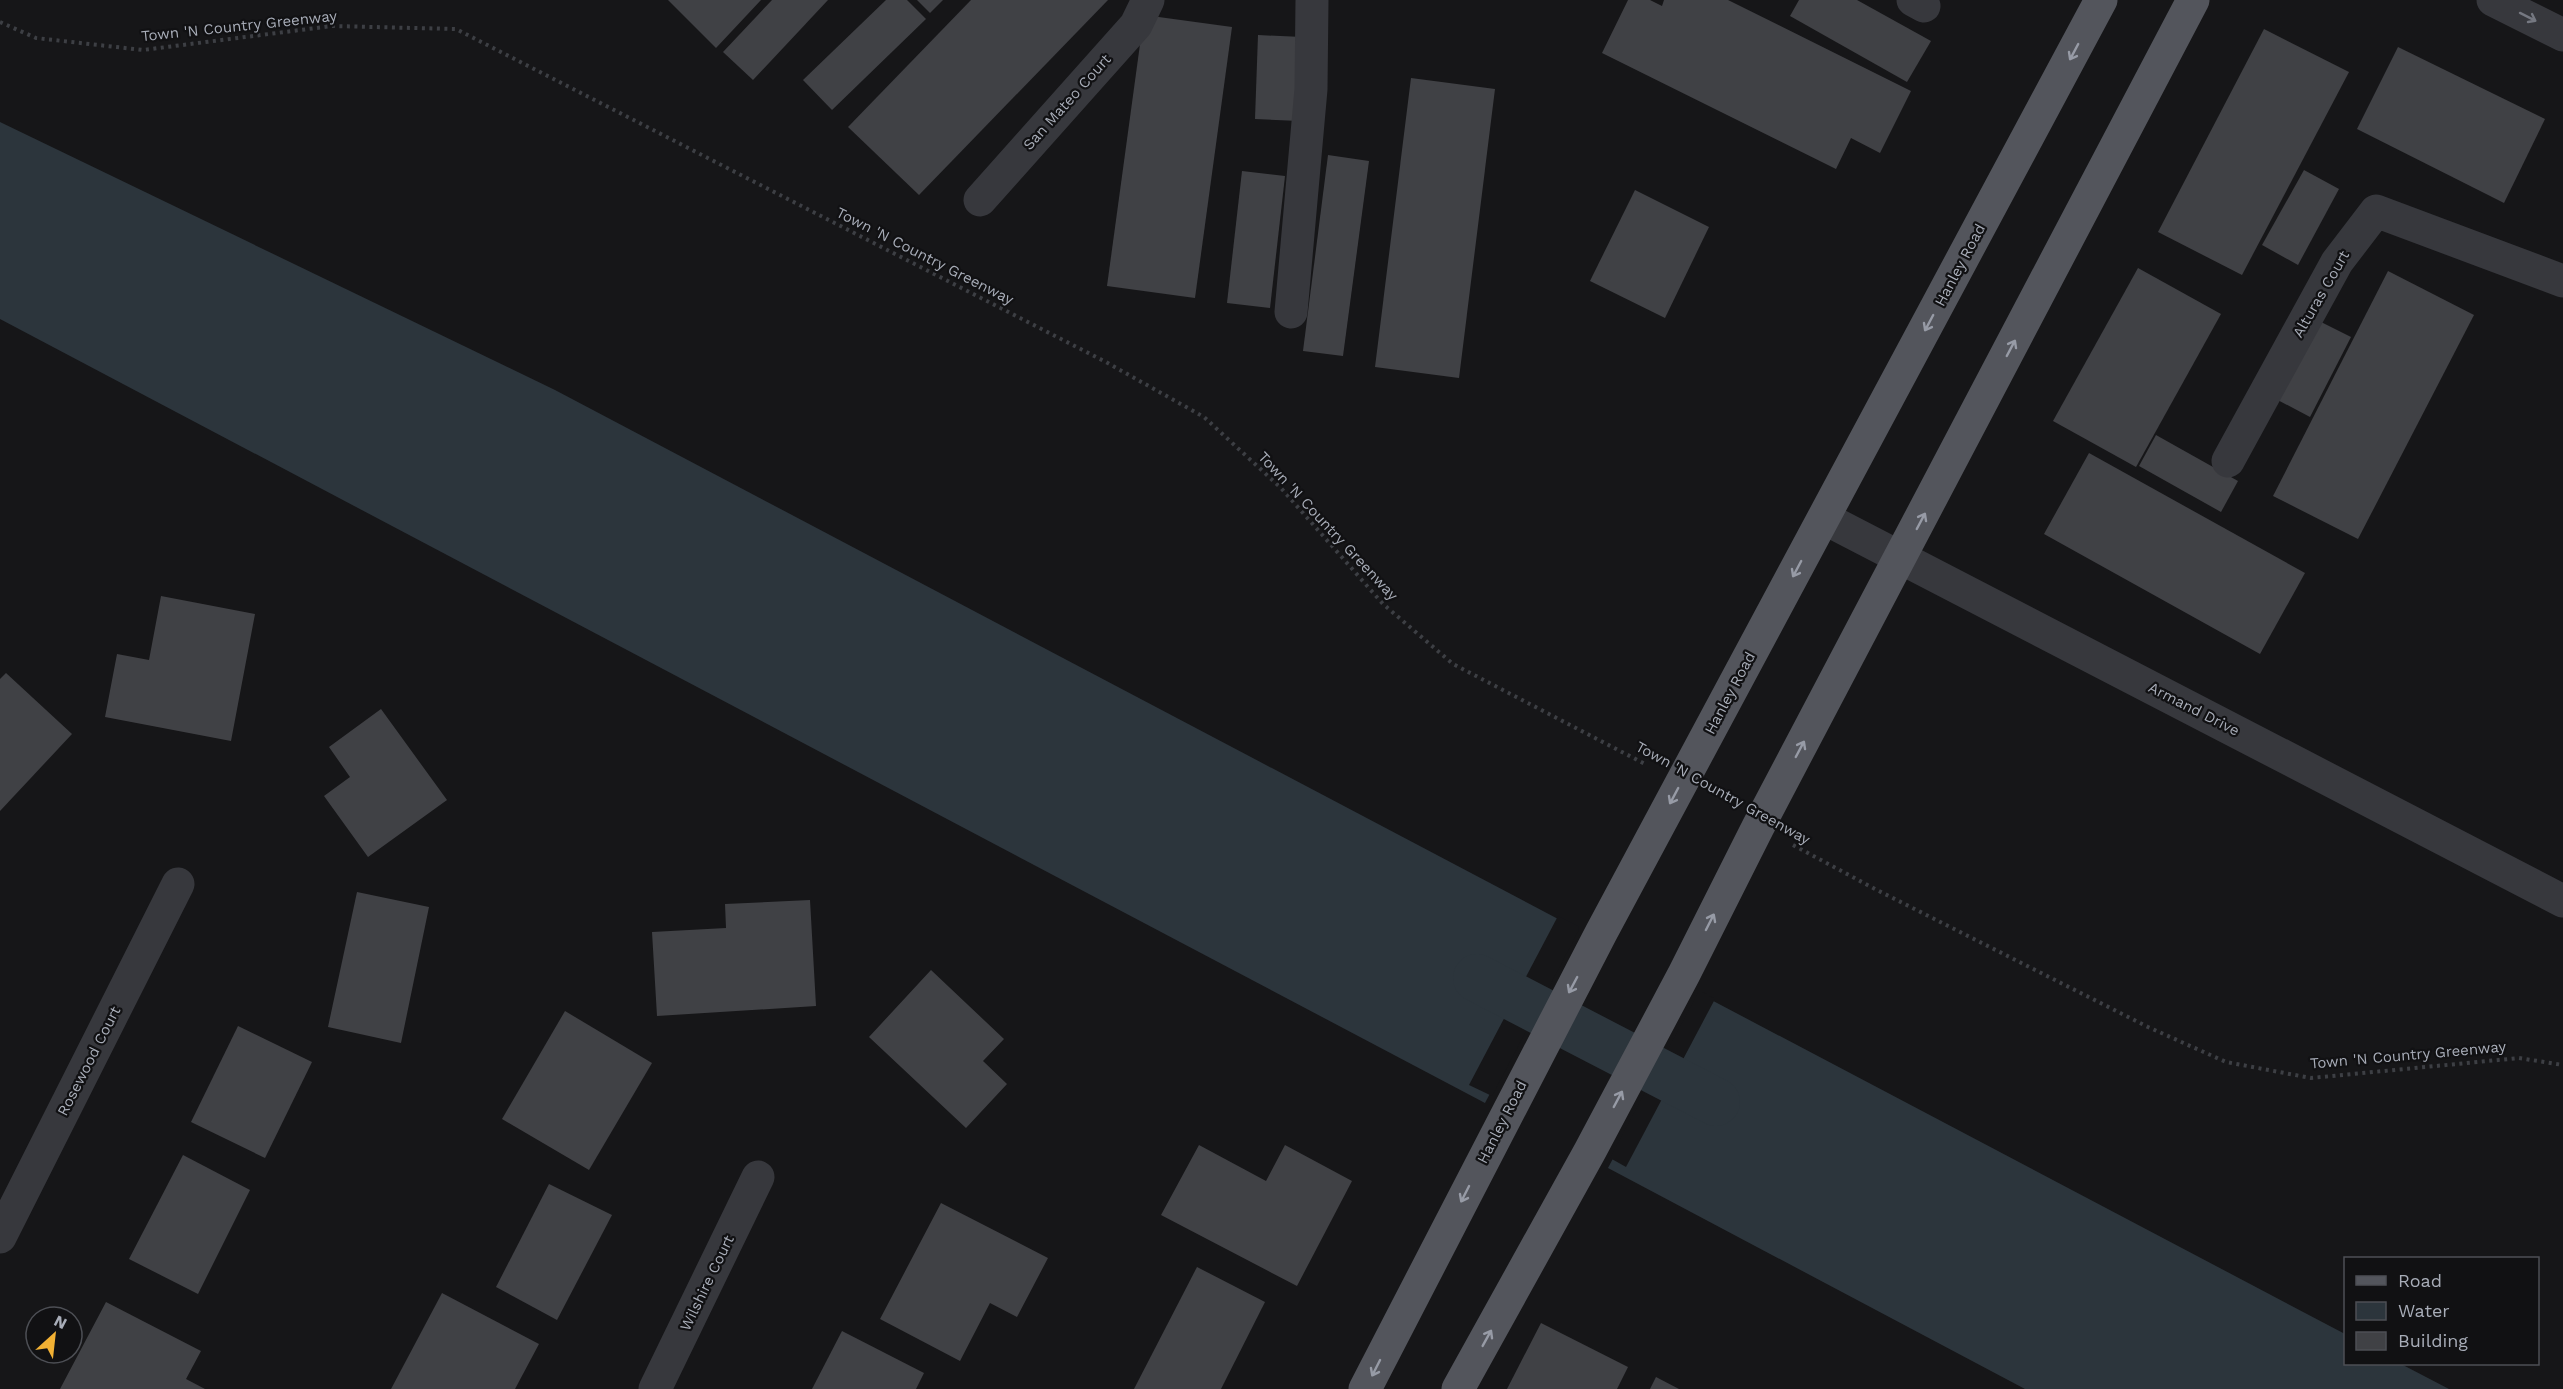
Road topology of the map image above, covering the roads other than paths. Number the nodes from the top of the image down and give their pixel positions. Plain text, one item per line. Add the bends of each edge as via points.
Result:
1 (1148, 0) edge
2 (1312, 0) edge
3 (2102, 0) edge
4 (2193, 0) edge
5 (2493, 0) edge
6 (2563, 35) edge
7 (980, 200) dead end
8 (2563, 281) edge
9 (1291, 312) dead end
10 (2228, 461) dead end
11 (1824, 518) junction
12 (1902, 557) junction
13 (178, 884) dead end
14 (2563, 901) edge
15 (758, 1176) dead end
16 (0, 1237) edge
17 (656, 1389) edge
18 (1365, 1389) edge
19 (1458, 1389) edge

1 - 7 street, San Mateo Court via 1136,25
2 - 9 street via 1311,89
3 -> 11 main road, Hanley Road
12 -> 4 main road
5 -> 6 street
8 - 10 street, Alturas Court via 2376,211 2337,262
11 - 12 street, Armand Drive
11 -> 18 main road, Hanley Road via 1600,933
12 - 14 street, Armand Drive
19 -> 12 main road via 1684,974
13 - 16 street, Rosewood Court
15 - 17 street, Wilshire Court

